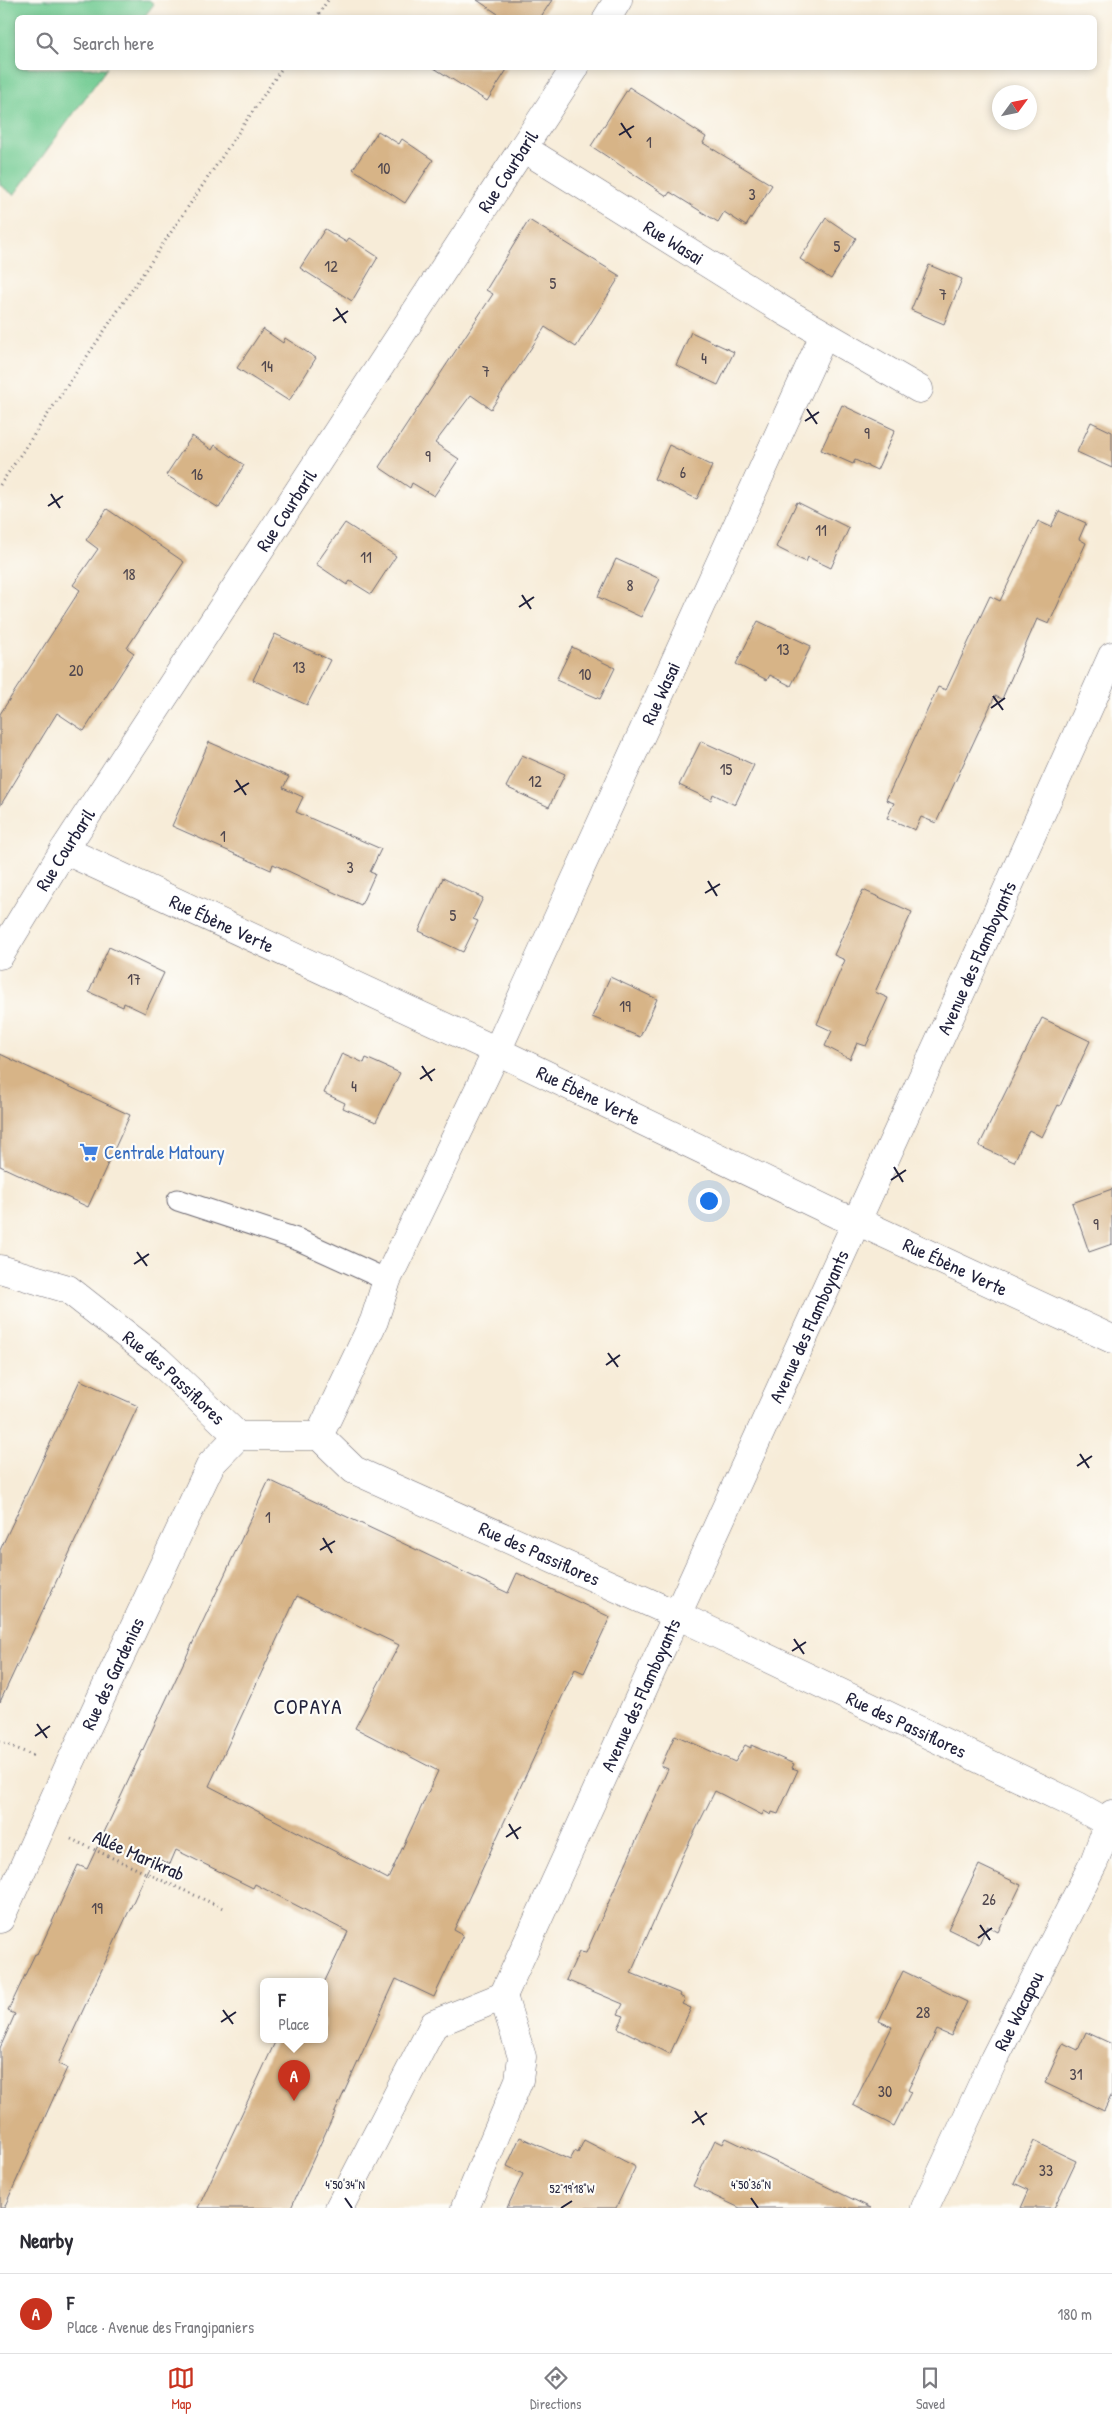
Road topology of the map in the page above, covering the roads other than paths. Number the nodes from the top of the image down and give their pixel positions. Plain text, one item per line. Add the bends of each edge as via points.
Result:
1 (618, 0) edge
2 (609, 15) edge
3 (574, 70) edge
4 (523, 148) junction
5 (824, 335) junction
6 (919, 389) dead end
7 (1112, 656) edge
8 (64, 850) junction
9 (0, 955) edge
10 (497, 1051) junction
11 (178, 1200) dead end
12 (857, 1221) junction
13 (0, 1269) edge
14 (387, 1280) junction
15 (1112, 1339) edge
16 (238, 1436) junction
17 (319, 1436) junction
18 (677, 1615) junction
19 (1110, 1818) edge
20 (0, 1919) edge
21 (503, 1996) junction
22 (339, 2208) edge
23 (465, 2208) edge
24 (925, 2208) edge

1 - 2 street
3 - 4 street, Rue Courbaril
4 - 5 street, Rue Wasai
4 - 8 street, Rue Courbaril
5 - 6 street, Rue Wasai
5 - 10 street, Rue Wasai
7 - 12 street, Avenue des Flamboyants
8 - 9 street, Rue Courbaril
8 - 10 street, Rue Ébène Verte
10 - 12 street, Rue Ébène Verte via 838,1215
10 - 14 street, Rue Wasai
11 - 14 lane via 299,1240
12 - 15 street, Rue Ébène Verte
12 - 18 street, Avenue des Flamboyants
13 - 16 street, Rue des Passiflores via 68,1289 158,1359
14 - 17 street, Rue Wasai via 374,1321
16 - 17 street, Rue des Passiflores
16 - 20 street, Rue des Gardenias via 211,1464
17 - 18 street, Rue des Passiflores via 354,1470
18 - 19 street, Rue des Passiflores via 1078,1806
18 - 21 street, Avenue des Flamboyants
19 - 24 street, Rue Wacapou via 1094,1862 994,2059
21 - 22 street via 434,2024
21 - 23 street via 522,2057 519,2080

